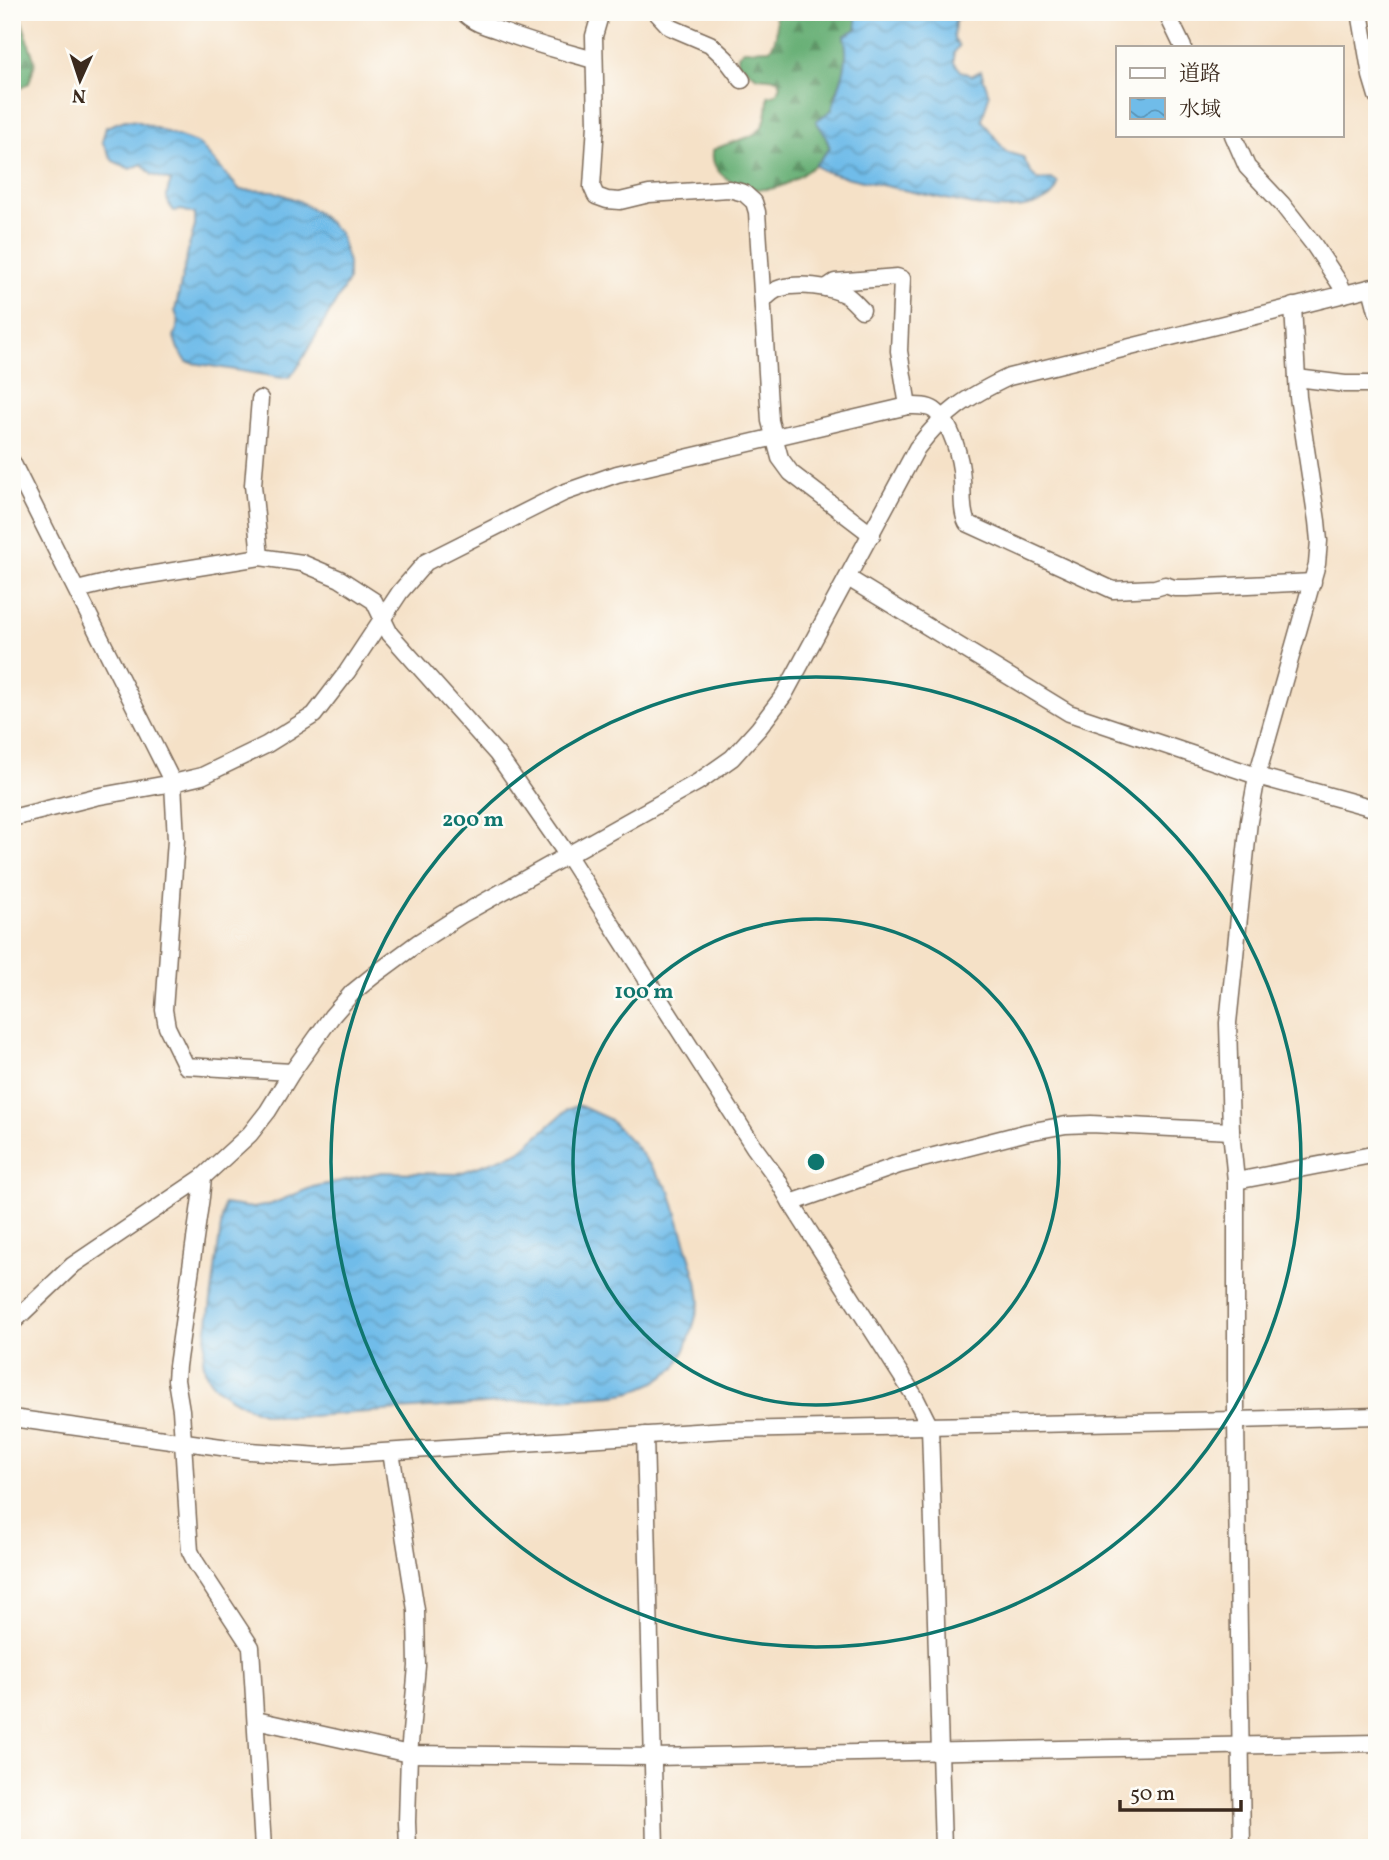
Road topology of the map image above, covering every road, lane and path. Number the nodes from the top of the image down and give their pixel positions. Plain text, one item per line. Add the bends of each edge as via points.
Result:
1 (463, 12) edge
2 (601, 12) edge
3 (656, 12) edge
4 (1166, 12) edge
5 (1360, 12) edge
6 (1183, 46) edge
7 (594, 60) junction
8 (742, 80) dead end
9 (1377, 96) edge
10 (1233, 136) edge
11 (1374, 287) edge
12 (826, 288) junction
13 (1344, 294) junction
14 (762, 301) junction
15 (1293, 306) junction
16 (862, 310) dead end
17 (1377, 311) edge
18 (1297, 378) junction
19 (1377, 384) edge
20 (260, 399) dead end
21 (908, 406) junction
22 (942, 418) junction
23 (774, 438) junction
24 (12, 462) edge
25 (872, 534) junction
26 (260, 557) junction
27 (848, 578) junction
28 (1313, 582) junction
29 (77, 590) junction
30 (382, 618) junction
31 (1257, 776) junction
32 (173, 783) junction
33 (1377, 808) edge
34 (12, 818) edge
35 (568, 856) junction
36 (292, 1072) junction
37 (1231, 1131) junction
38 (1377, 1154) edge
39 (203, 1177) junction
40 (1236, 1181) junction
41 (791, 1203) junction
42 (12, 1323) edge
43 (1377, 1416) edge
44 (12, 1418) edge
45 (1236, 1420) junction
46 (930, 1427) junction
47 (645, 1435) junction
48 (182, 1441) junction
49 (391, 1452) junction
50 (256, 1720) junction
51 (1377, 1743) edge
52 (1240, 1746) junction
53 (939, 1750) junction
54 (409, 1754) junction
55 (652, 1757) junction
56 (263, 1848) edge
57 (408, 1848) edge
58 (654, 1848) edge
59 (943, 1848) edge
60 (1242, 1848) edge

1 - 7 street via 529,43
2 - 7 street
3 - 8 street via 670,27 710,44
4 - 6 street
5 - 9 street
7 - 14 street via 592,187 596,196 620,201 649,194 729,189 744,193 757,212
10 - 13 street via 1247,167 1282,204
11 - 13 street
11 - 17 street
12 - 14 street via 782,288
12 - 16 street via 848,296
12 - 21 street via 835,282 902,279 899,351
13 - 15 street
14 - 23 street
15 - 18 street
15 - 22 street via 1009,377 961,402
18 - 19 street
18 - 28 street via 1319,541
20 - 26 street via 253,485
21 - 22 street via 933,408
21 - 23 street
22 - 25 street via 917,448
22 - 28 street via 951,431 962,475 967,523 1114,590
23 - 25 street via 791,473
23 - 30 street via 617,474 563,493 426,562
24 - 29 street
25 - 27 street
26 - 29 street
26 - 30 street via 302,563 340,579 374,601
27 - 31 street via 1069,713
27 - 35 street via 784,695 732,758
28 - 31 street
29 - 32 street
30 - 32 street via 314,715 266,746 202,776
30 - 35 street via 390,634 497,754
31 - 33 street
31 - 37 street via 1228,1023
32 - 34 street
32 - 36 street via 176,840 164,1010 167,1027 186,1066
35 - 36 street via 461,915 373,976 332,1016
35 - 41 street
36 - 39 street via 250,1134
37 - 40 street
37 - 41 street via 1066,1125 899,1165
38 - 40 street
39 - 42 street via 73,1265
39 - 48 street via 177,1366
40 - 45 street
41 - 46 street
43 - 45 street
44 - 48 street
45 - 46 street
45 - 52 street
46 - 47 street
46 - 53 street
47 - 49 street
47 - 55 street
48 - 49 street via 320,1456
48 - 50 street via 190,1550 251,1647
49 - 54 street via 416,1610 417,1666
50 - 54 street
50 - 56 street
51 - 52 street
52 - 53 street
52 - 60 street
53 - 55 street
53 - 59 street
54 - 55 street
54 - 57 street
55 - 58 street

